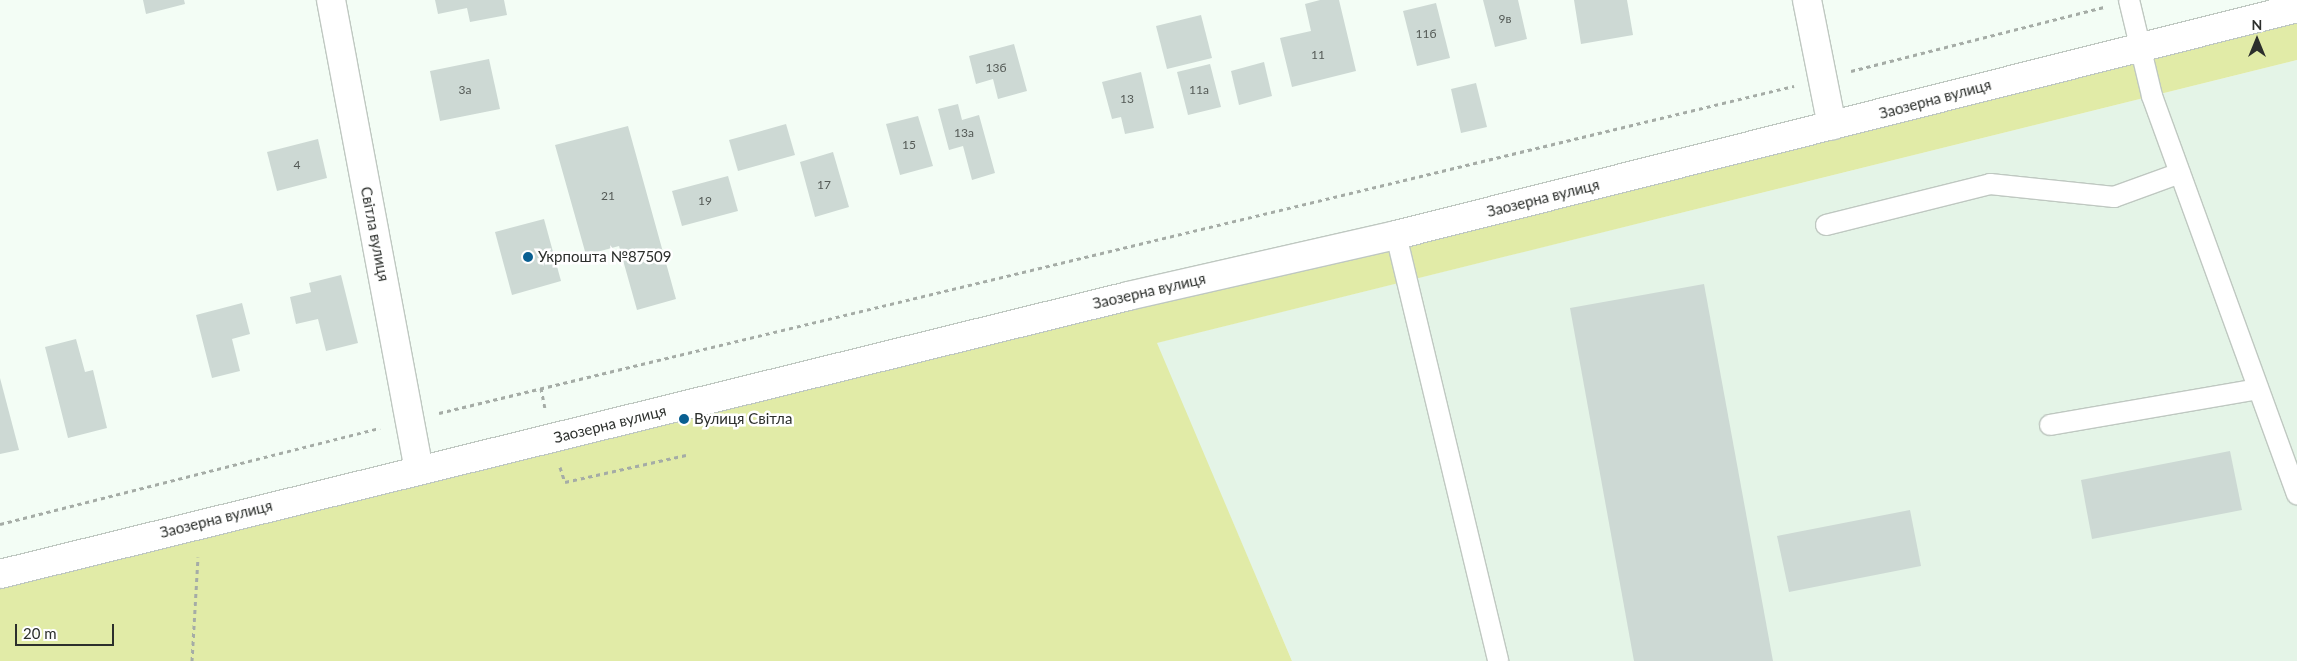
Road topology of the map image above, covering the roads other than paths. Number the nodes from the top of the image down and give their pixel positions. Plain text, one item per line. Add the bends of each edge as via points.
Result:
1 (331, 0) edge
2 (1807, 0) edge
3 (2130, 0) edge
4 (2297, 8) edge
5 (2139, 46) junction
6 (1832, 126) junction
7 (2180, 173) junction
8 (1826, 225) dead end
9 (1396, 235) junction
10 (2258, 389) junction
11 (2050, 424) dead end
12 (419, 469) junction
13 (2297, 494) edge
14 (0, 574) edge
15 (1498, 661) edge

1 - 12 street, Світла вулиця
2 - 6 street
3 - 5 lane
4 - 5 street, Заозерна вулиця
5 - 6 street, Заозерна вулиця
5 - 7 lane via 2152,96
6 - 9 street, Заозерна вулиця
7 - 8 lane via 2114,197 1990,184
7 - 10 lane
9 - 12 street, Заозерна вулиця via 1128,296
9 - 15 lane
10 - 11 lane
10 - 13 lane
12 - 14 street, Заозерна вулиця

